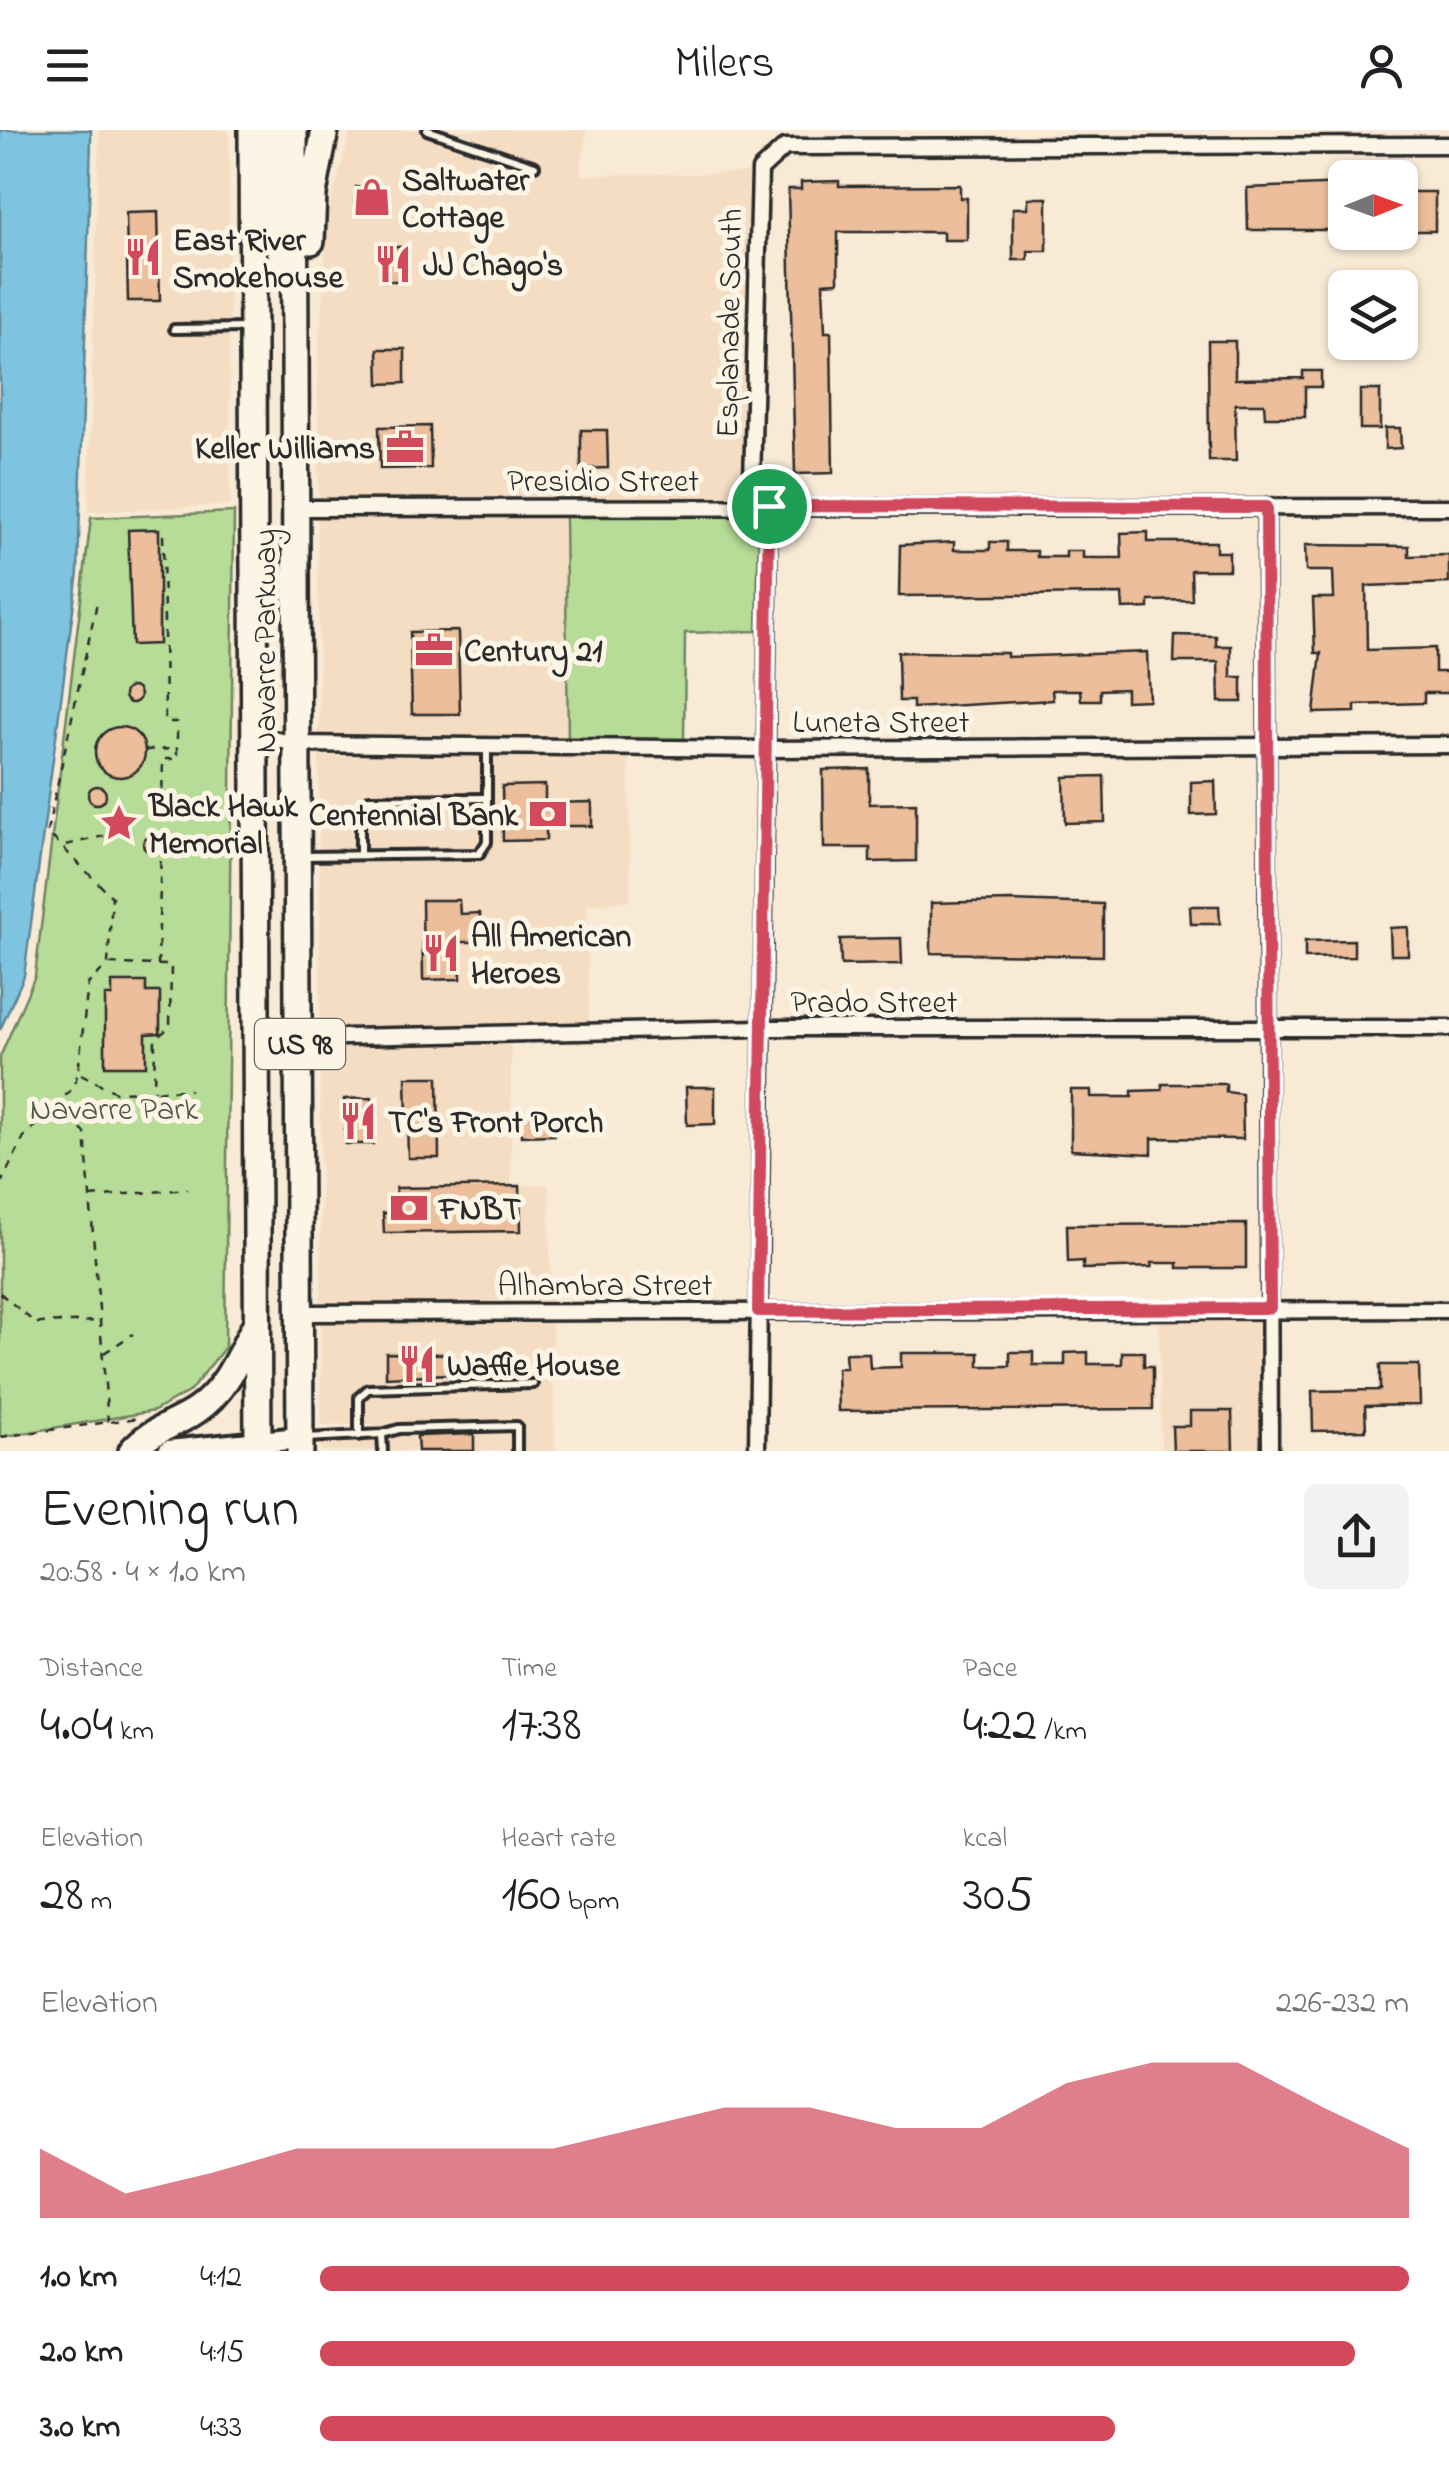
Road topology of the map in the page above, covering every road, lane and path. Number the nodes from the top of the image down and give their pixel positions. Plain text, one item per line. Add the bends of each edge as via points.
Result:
1 (252, 130) edge
2 (274, 130) edge
3 (294, 130) edge
4 (326, 130) edge
5 (427, 130) edge
6 (1449, 146) edge
7 (535, 166) dead end
8 (295, 308) junction
9 (174, 328) dead end
10 (253, 328) junction
11 (769, 506) junction
12 (1266, 507) junction
13 (1449, 507) edge
14 (297, 508) junction
15 (163, 531) dead end
16 (98, 598) dead end
17 (254, 735) junction
18 (297, 744) junction
19 (1449, 745) edge
20 (487, 746) junction
21 (1267, 746) junction
22 (177, 749) junction
23 (765, 749) junction
24 (145, 750) dead end
25 (487, 798) junction
26 (104, 836) dead end
27 (64, 845) junction
28 (360, 855) junction
29 (298, 856) junction
30 (108, 964) junction
31 (158, 964) junction
32 (760, 1028) junction
33 (1449, 1028) edge
34 (1269, 1030) junction
35 (300, 1038) junction
36 (78, 1073) junction
37 (190, 1090) dead end
38 (154, 1091) junction
39 (56, 1107) junction
40 (0, 1185) edge
41 (188, 1189) dead end
42 (90, 1198) junction
43 (0, 1293) edge
44 (1270, 1308) junction
45 (1449, 1310) edge
46 (758, 1311) junction
47 (300, 1314) junction
48 (100, 1320) junction
49 (257, 1322) junction
50 (134, 1334) dead end
51 (103, 1354) junction
52 (533, 1384) dead end
53 (149, 1417) dead end
54 (108, 1422) junction
55 (382, 1434) junction
56 (358, 1436) junction
57 (0, 1438) edge
58 (300, 1445) edge
59 (258, 1447) edge
60 (132, 1451) edge
61 (169, 1451) edge
62 (383, 1451) edge
63 (517, 1451) edge
64 (757, 1451) edge
65 (1270, 1451) edge

1 - 10 highway, Navarre Parkway / US 98
2 - 8 highway via 274,226
3 - 8 highway, Navarre Parkway / US 98
4 - 14 highway via 312,216 313,459
5 - 7 lane
6 - 11 street, Esplanade South via 785,147 760,170 755,244 752,482
8 - 14 highway, Navarre Parkway / US 98
9 - 10 lane
10 - 17 highway, Navarre Parkway / US 98
11 - 12 street, Presidio Street
11 - 14 street, Presidio Street
11 - 23 street
12 - 13 street, Presidio Street
12 - 21 street
14 - 18 highway, Navarre Parkway / US 98
15 - 22 path via 165,722 177,722
16 - 27 path via 47,832
17 - 18 street, Luneta Street
17 - 49 highway, Navarre Parkway / US 98
18 - 20 street, Luneta Street
18 - 29 highway, Navarre Parkway / US 98
19 - 21 street, Luneta Street
20 - 23 street, Luneta Street
20 - 25 lane
21 - 23 street, Luneta Street
21 - 34 street
22 - 24 path
22 - 31 path via 177,758 163,759
23 - 32 street
25 - 28 lane via 369,799 360,810
25 - 28 lane via 487,842 480,854
26 - 27 path
27 - 30 path via 112,897
28 - 29 lane
29 - 35 highway, Navarre Parkway / US 98
30 - 31 path
30 - 36 path via 88,984
31 - 38 path via 171,964 170,1027 155,1039
32 - 34 street, Prado Street
32 - 35 street, Prado Street
32 - 46 street
33 - 34 street, Prado Street
34 - 44 street
35 - 47 highway, Navarre Parkway / US 98
36 - 38 path via 115,1092
36 - 39 path
37 - 38 path
39 - 40 path via 24,1137
39 - 42 path via 85,1133
41 - 42 path
42 - 48 path
43 - 48 path via 36,1323
44 - 45 street, Alhambra Street
44 - 46 street, Alhambra Street
44 - 65 street
46 - 47 street, Alhambra Street
46 - 64 street
47 - 58 highway, Navarre Parkway / US 98
48 - 51 path
49 - 59 highway, Navarre Parkway / US 98
49 - 60 highway via 214,1396 182,1420 148,1433
50 - 51 path
51 - 54 path
52 - 56 lane via 368,1389 359,1396
53 - 54 path
54 - 57 path
55 - 56 lane
55 - 62 lane
55 - 63 lane via 517,1426
56 - 58 lane
58 - 59 main road
59 - 61 main road

